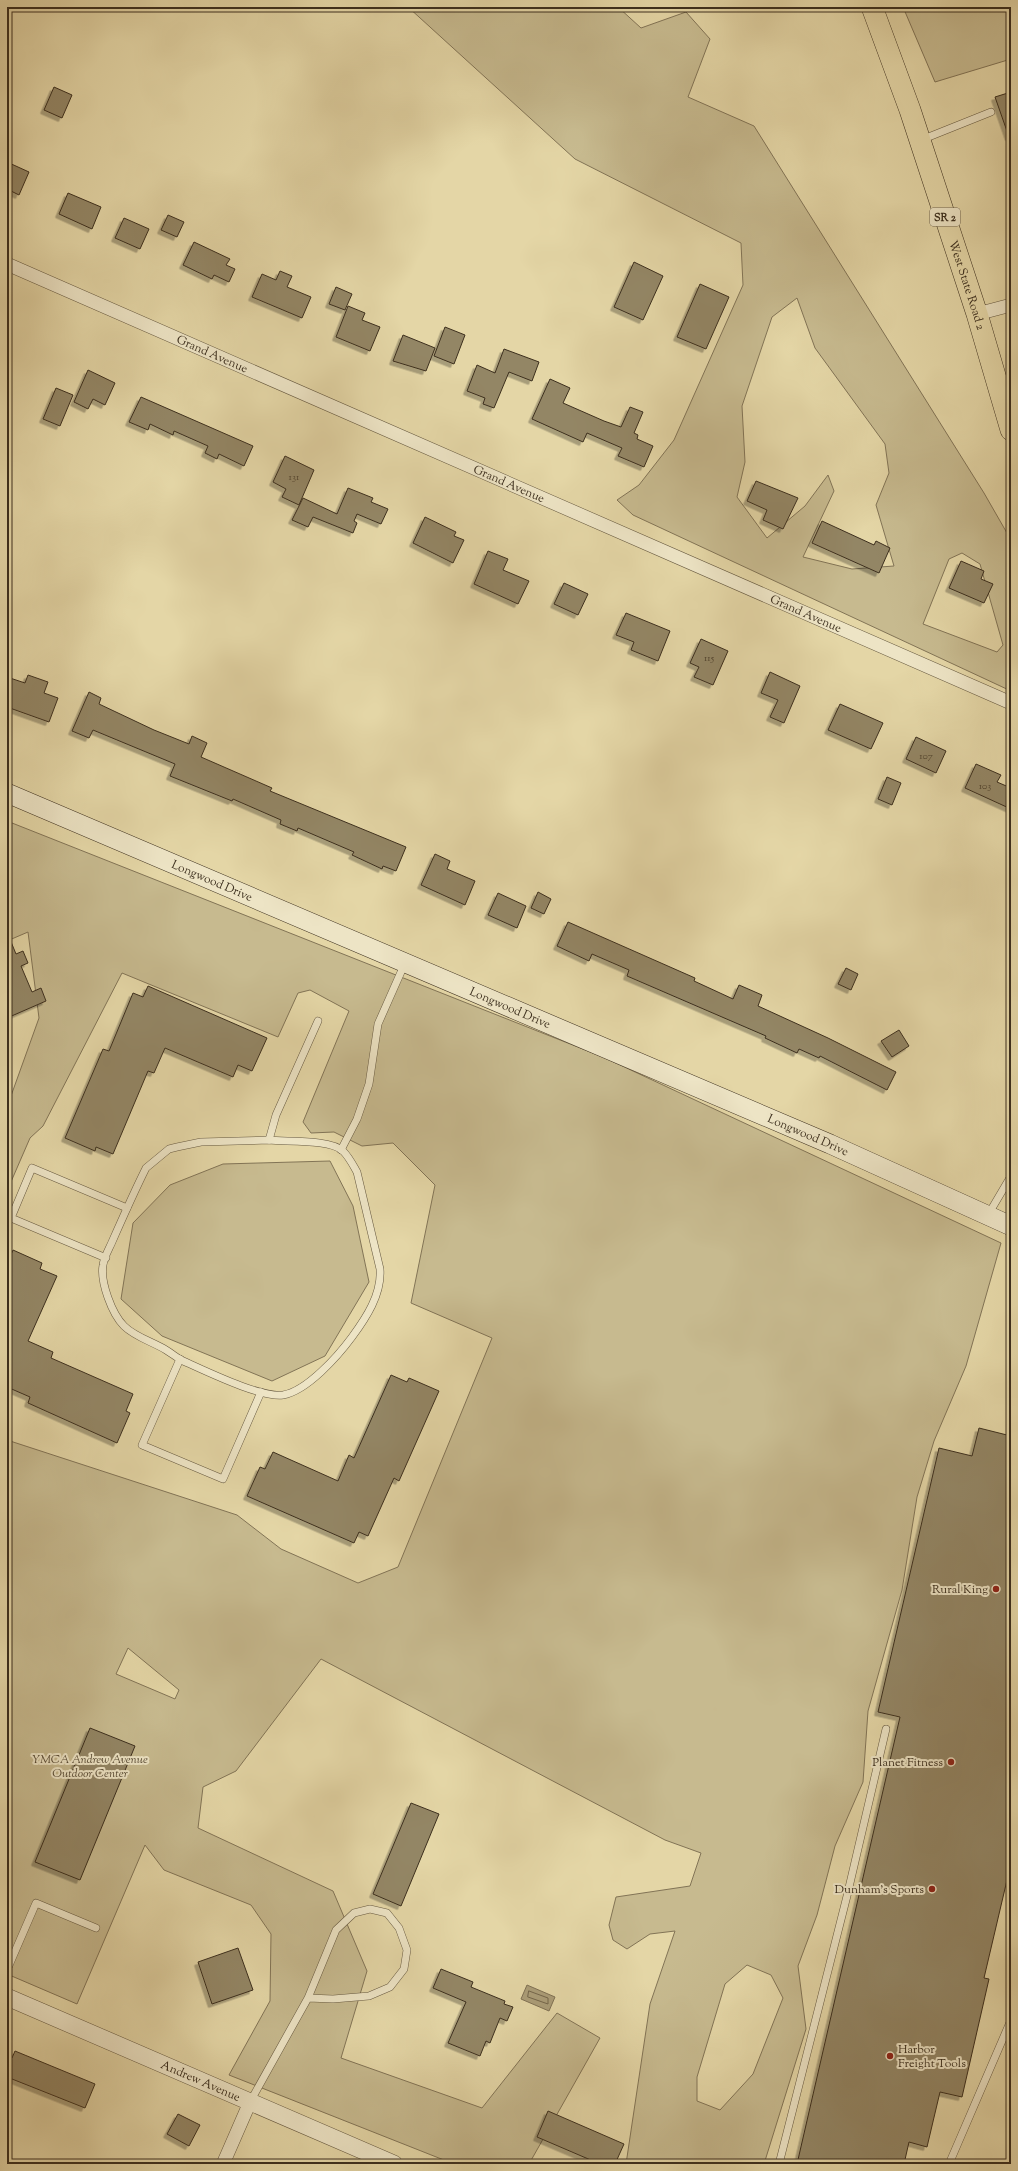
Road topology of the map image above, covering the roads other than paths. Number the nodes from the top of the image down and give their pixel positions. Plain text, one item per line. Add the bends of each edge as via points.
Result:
1 (872, 7) edge
2 (991, 112) dead end
3 (920, 140) junction
4 (7, 264) edge
5 (1011, 305) edge
6 (977, 314) junction
7 (1011, 430) edge
8 (1011, 703) edge
9 (7, 793) edge
10 (406, 962) junction
11 (318, 1021) dead end
12 (269, 1140) junction
13 (341, 1150) junction
14 (1011, 1176) edge
15 (127, 1208) junction
16 (988, 1215) junction
17 (1011, 1226) edge
18 (106, 1258) junction
19 (180, 1359) junction
20 (261, 1392) junction
21 (886, 1729) dead end
22 (96, 1928) dead end
23 (7, 1970) edge
24 (7, 1997) edge
25 (308, 1998) junction
26 (1011, 2020) edge
27 (250, 2102) junction
28 (223, 2164) edge
29 (394, 2164) edge
30 (779, 2164) edge
31 (949, 2164) edge

1 - 3 main road, West State Road 2 / SR 2
2 - 3 lane
3 - 6 main road, West State Road 2 / SR 2
4 - 8 street, Grand Avenue
5 - 6 street
6 - 7 main road, West State Road 2 / SR 2
9 - 10 main road, Longwood Drive
10 - 13 lane via 378,1024 369,1084 357,1119
10 - 16 main road, Longwood Drive via 830,1144
11 - 12 lane via 276,1115
12 - 13 lane via 333,1145
12 - 15 lane via 201,1142 169,1150 146,1168
13 - 20 lane via 357,1172 380,1269 381,1282 378,1293 354,1335 338,1356 314,1378 285,1395 273,1396
14 - 16 lane
15 - 18 lane
15 - 18 lane via 32,1168 11,1218
16 - 17 main road, Longwood Drive
18 - 19 lane via 103,1265 105,1284 114,1315 125,1327
19 - 20 lane
19 - 20 lane via 142,1445 223,1479
21 - 30 lane via 847,1896
22 - 23 lane via 36,1903
24 - 27 street, Andrew Avenue
25 - 25 lane via 336,1930 354,1913 370,1909 387,1913 399,1928 407,1950 404,1969 390,1987 368,1996
25 - 27 lane
26 - 31 lane
27 - 28 street
27 - 29 street, Andrew Avenue

